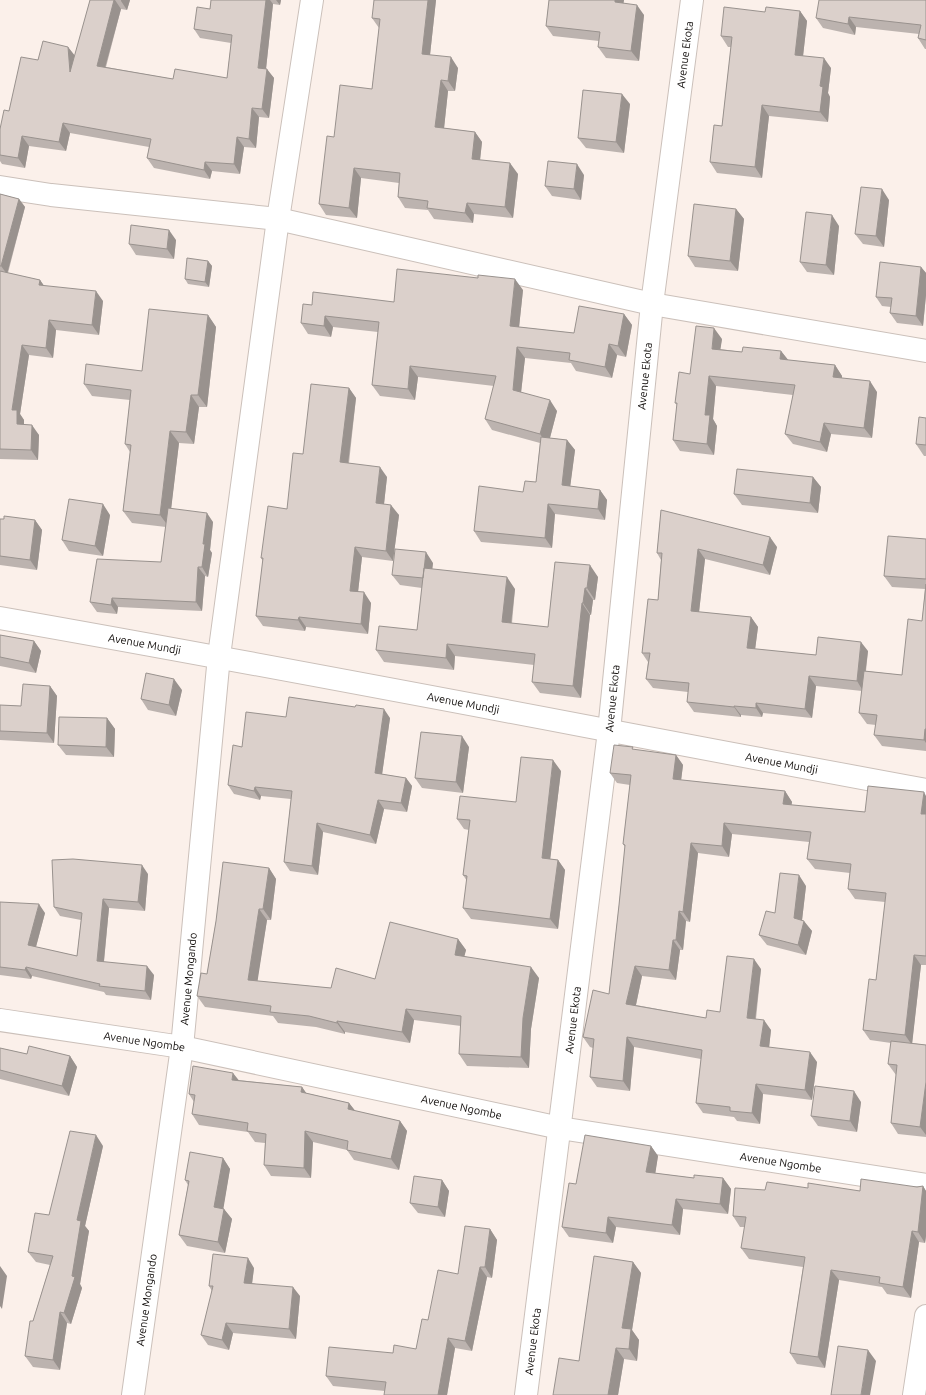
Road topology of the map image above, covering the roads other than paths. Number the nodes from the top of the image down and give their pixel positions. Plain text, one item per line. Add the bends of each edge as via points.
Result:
1 (312, 0) edge
2 (692, 0) edge
3 (0, 187) edge
4 (278, 219) junction
5 (652, 304) junction
6 (926, 351) edge
7 (0, 618) edge
8 (218, 656) junction
9 (609, 731) junction
10 (926, 790) edge
11 (0, 1020) edge
12 (182, 1047) junction
13 (560, 1128) junction
14 (926, 1185) edge
15 (926, 1316) edge
16 (133, 1395) edge
17 (526, 1395) edge
18 (914, 1395) edge

1 - 4 street, Avenue Mongando
2 - 5 street, Avenue Ekota
3 - 4 street via 51,195
4 - 5 street
4 - 8 street, Avenue Mongando
5 - 6 street
5 - 9 street, Avenue Ekota
7 - 8 street, Avenue Mundji
8 - 9 street, Avenue Mundji
8 - 12 street, Avenue Mongando
9 - 10 street, Avenue Mundji
9 - 13 street, Avenue Ekota
11 - 12 street, Avenue Ngombe
12 - 13 street, Avenue Ngombe
12 - 16 street, Avenue Mongando
13 - 14 street, Avenue Ngombe
13 - 17 street, Avenue Ekota
15 - 18 street

